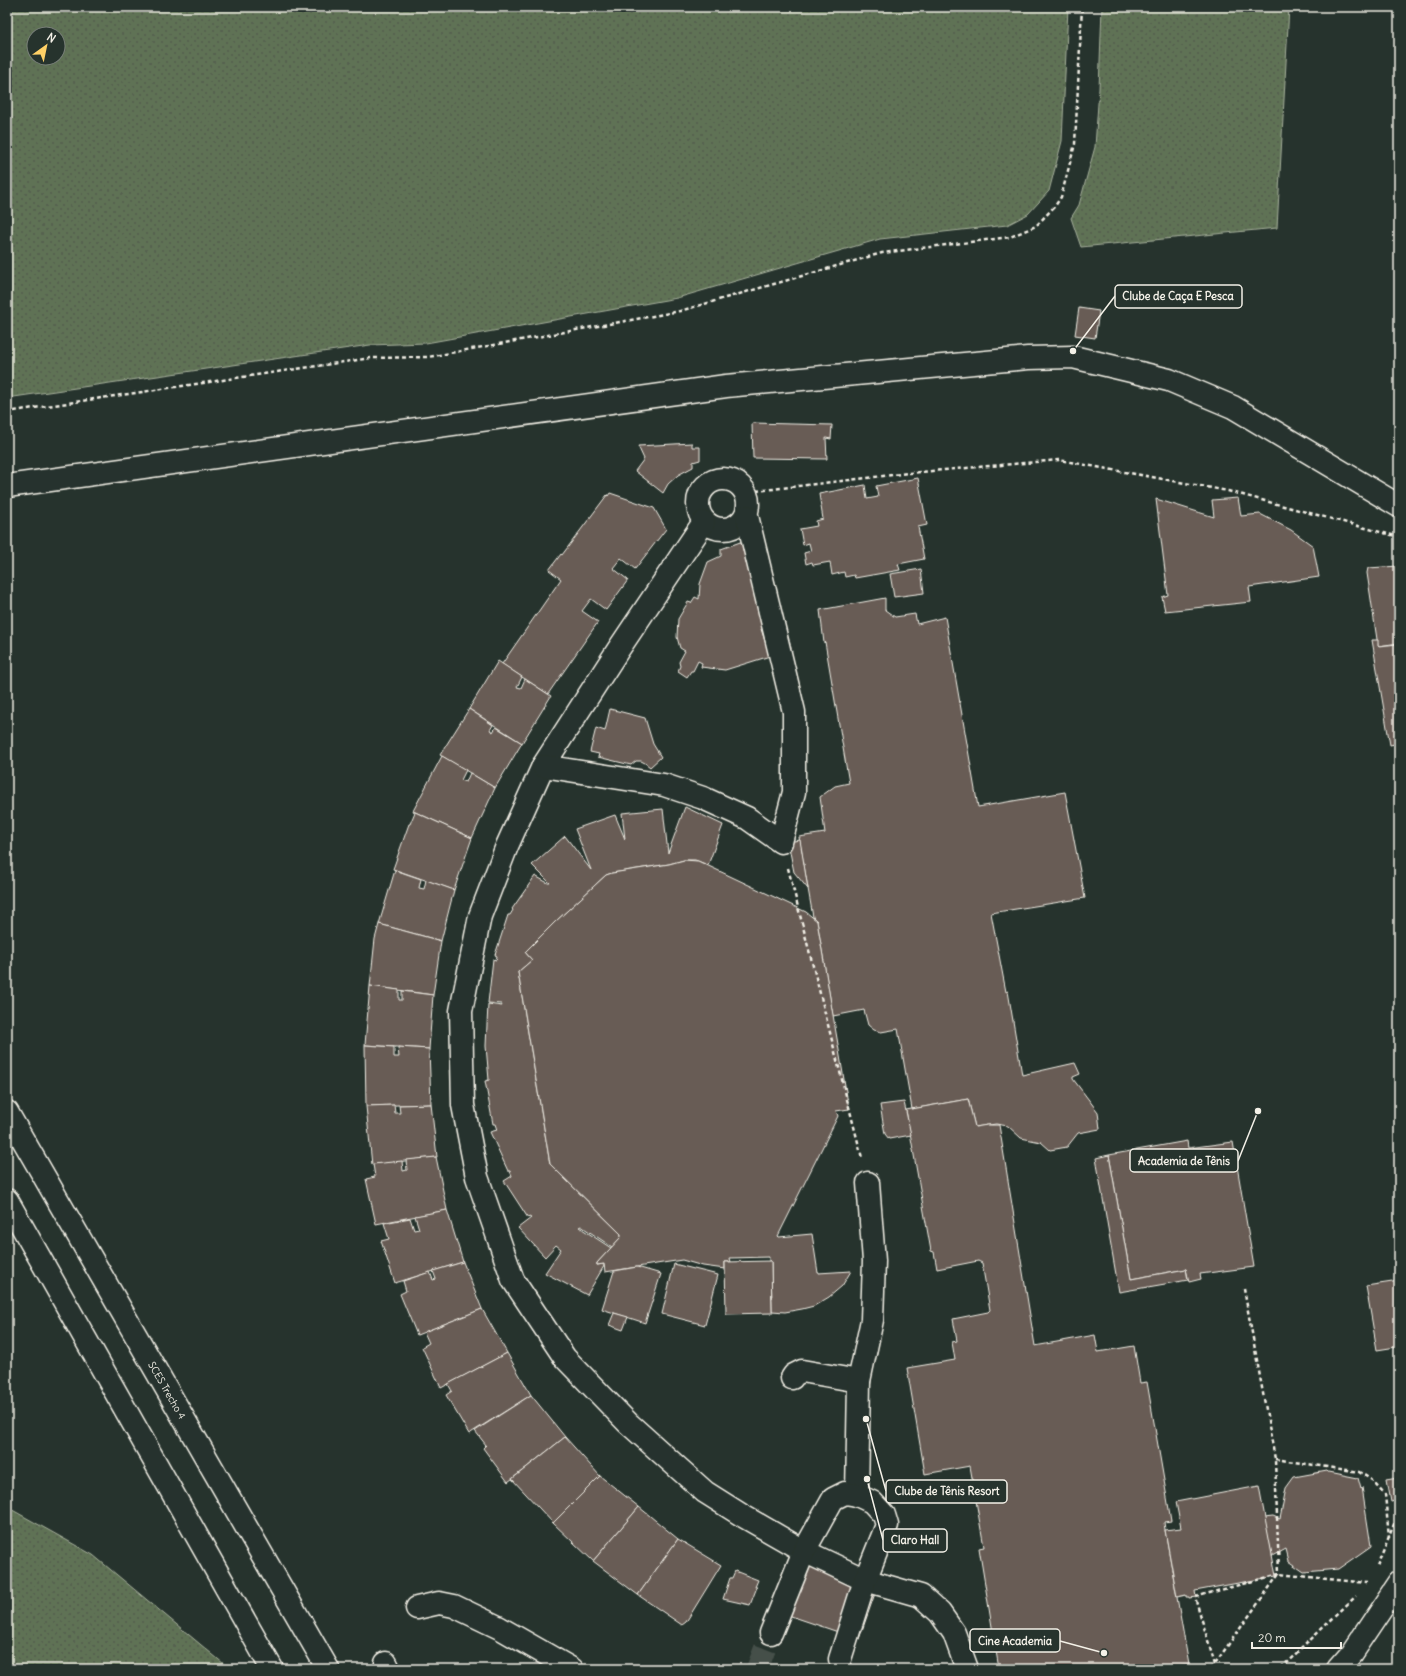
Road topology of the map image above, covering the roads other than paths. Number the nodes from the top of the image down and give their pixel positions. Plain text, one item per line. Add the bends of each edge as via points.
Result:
1 (7, 486) edge
2 (1399, 506) edge
3 (746, 516) junction
4 (704, 522) junction
5 (543, 766) junction
6 (7, 1112) edge
7 (868, 1183) road end
8 (7, 1200) edge
9 (792, 1378) dead end
10 (859, 1381) junction
11 (857, 1495) junction
12 (804, 1551) junction
13 (865, 1580) junction
14 (1399, 1583) edge
15 (417, 1608) dead end
16 (771, 1633) tunnel mouth
17 (840, 1659) dead end
18 (272, 1669) edge
19 (328, 1669) edge
20 (572, 1669) edge
21 (967, 1669) edge
22 (1338, 1669) edge

1 - 2 street via 726,386 1028,358 1073,357 1169,380 1233,407
3 - 4 street via 735,527 719,530
3 - 4 street via 749,503 745,492 737,483 725,479 713,481 703,488 698,499 698,511
3 - 5 street via 794,712 794,792 781,842 747,818 703,798 664,785
4 - 5 street
5 - 12 street via 507,846 480,916 461,1010 463,1105 477,1177 513,1280 565,1358 628,1423 705,1492
6 - 19 street, SCES Trecho 4
7 - 10 street via 874,1261 872,1320
8 - 18 street
9 - 10 street via 802,1371
10 - 11 street
11 - 12 street via 846,1494 833,1499
11 - 13 street via 872,1502 884,1515 888,1525
12 - 13 street
12 - 16 street
13 - 17 street
13 - 21 street via 921,1596 940,1613 954,1633
14 - 22 street via 1352,1653
15 - 20 street via 439,1603 454,1606 500,1628

